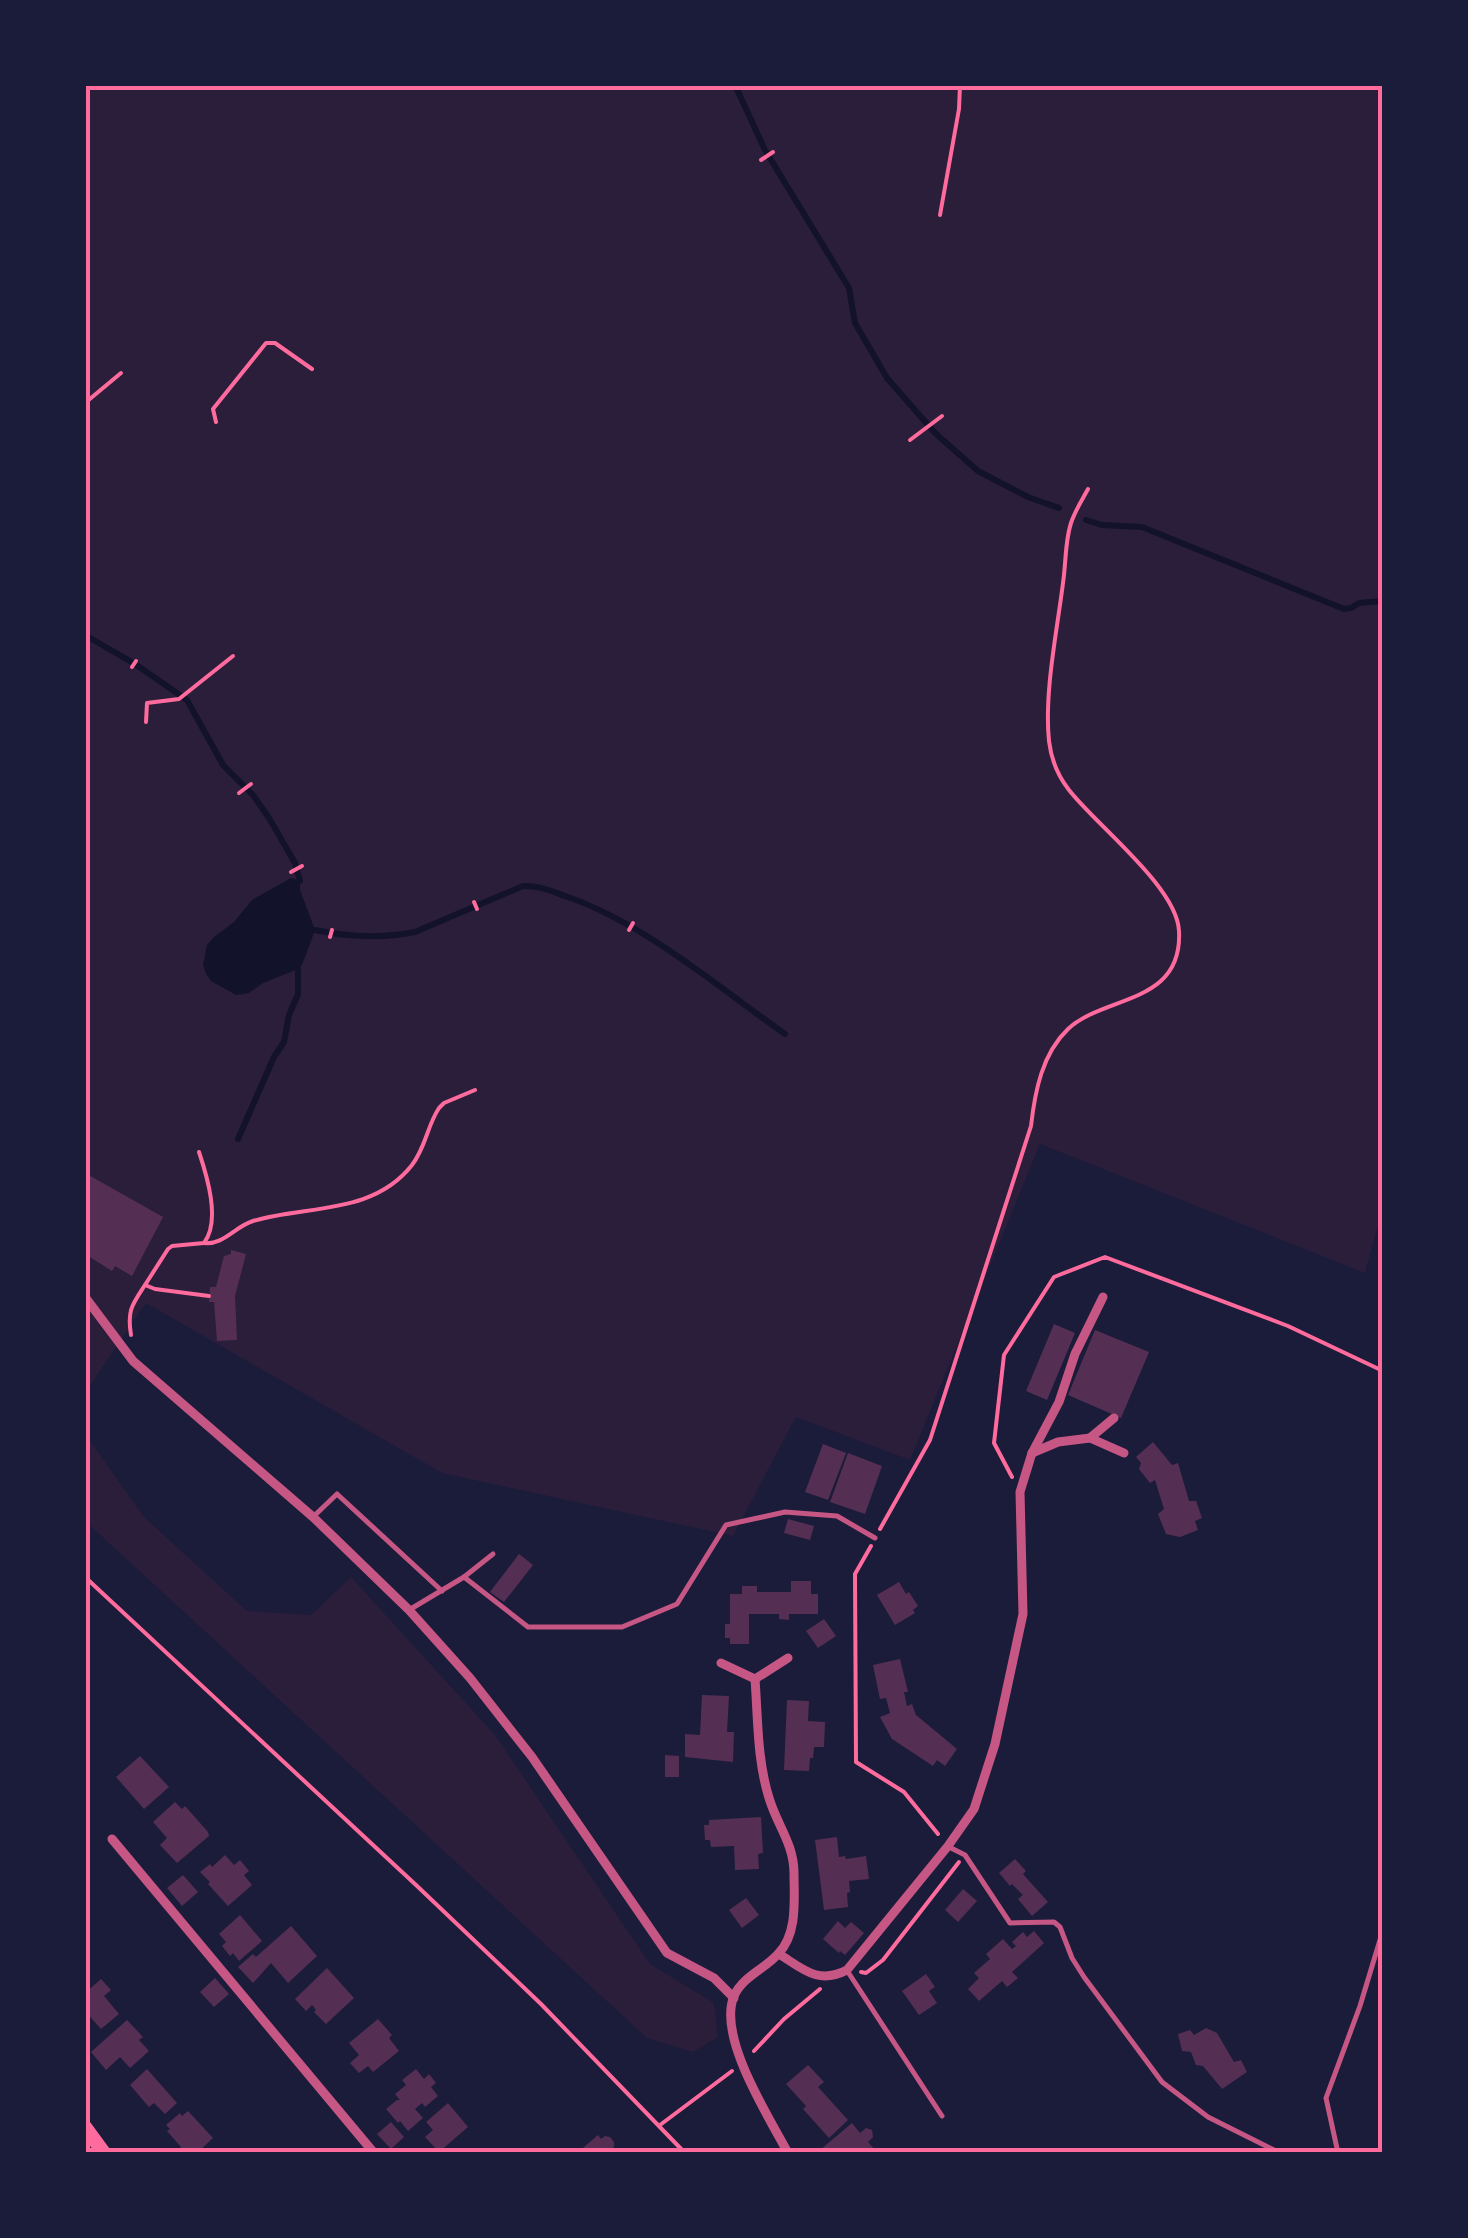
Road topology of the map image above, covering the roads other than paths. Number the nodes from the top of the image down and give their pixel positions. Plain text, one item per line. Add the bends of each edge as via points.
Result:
1 (85, 1297) edge
2 (1103, 1297) dead end
3 (1114, 1418) dead end
4 (1090, 1438) junction
5 (1032, 1453) junction
6 (1124, 1453) dead end
7 (313, 1518) junction
8 (875, 1538) road end
9 (493, 1554) dead end
10 (464, 1577) junction
11 (442, 1590) junction
12 (409, 1610) junction
13 (788, 1658) dead end
14 (721, 1663) dead end
15 (755, 1679) junction
16 (112, 1839) dead end
17 (948, 1846) junction
18 (1383, 1930) edge
19 (779, 1954) junction
20 (846, 1970) junction
21 (734, 1998) junction
22 (942, 2116) dead end
23 (85, 2127) edge
24 (104, 2153) edge
25 (374, 2153) edge
26 (788, 2153) edge
27 (1280, 2153) edge
28 (1338, 2153) edge

1 - 7 street via 134,1361
2 - 5 street
3 - 4 street
4 - 5 street
4 - 6 street
5 - 17 street via 1020,1492 1023,1614 1006,1696 974,1809
7 - 11 lane via 337,1494
7 - 12 street
8 - 10 lane via 837,1516 784,1512 726,1525 677,1604 622,1627 528,1628
9 - 10 lane
10 - 11 lane
11 - 12 lane
12 - 21 street via 532,1757 668,1953 714,1978
13 - 15 street
14 - 15 street
15 - 19 street via 762,1768 794,1867 794,1916
16 - 25 street
17 - 20 street
17 - 27 lane via 965,1855 1010,1923 1060,1927 1084,1978 1162,2082 1208,2117
18 - 28 lane via 1326,2098
19 - 20 street via 828,1978
19 - 21 street
20 - 22 lane
21 - 26 street via 732,2027 741,2064
23 - 24 main road

